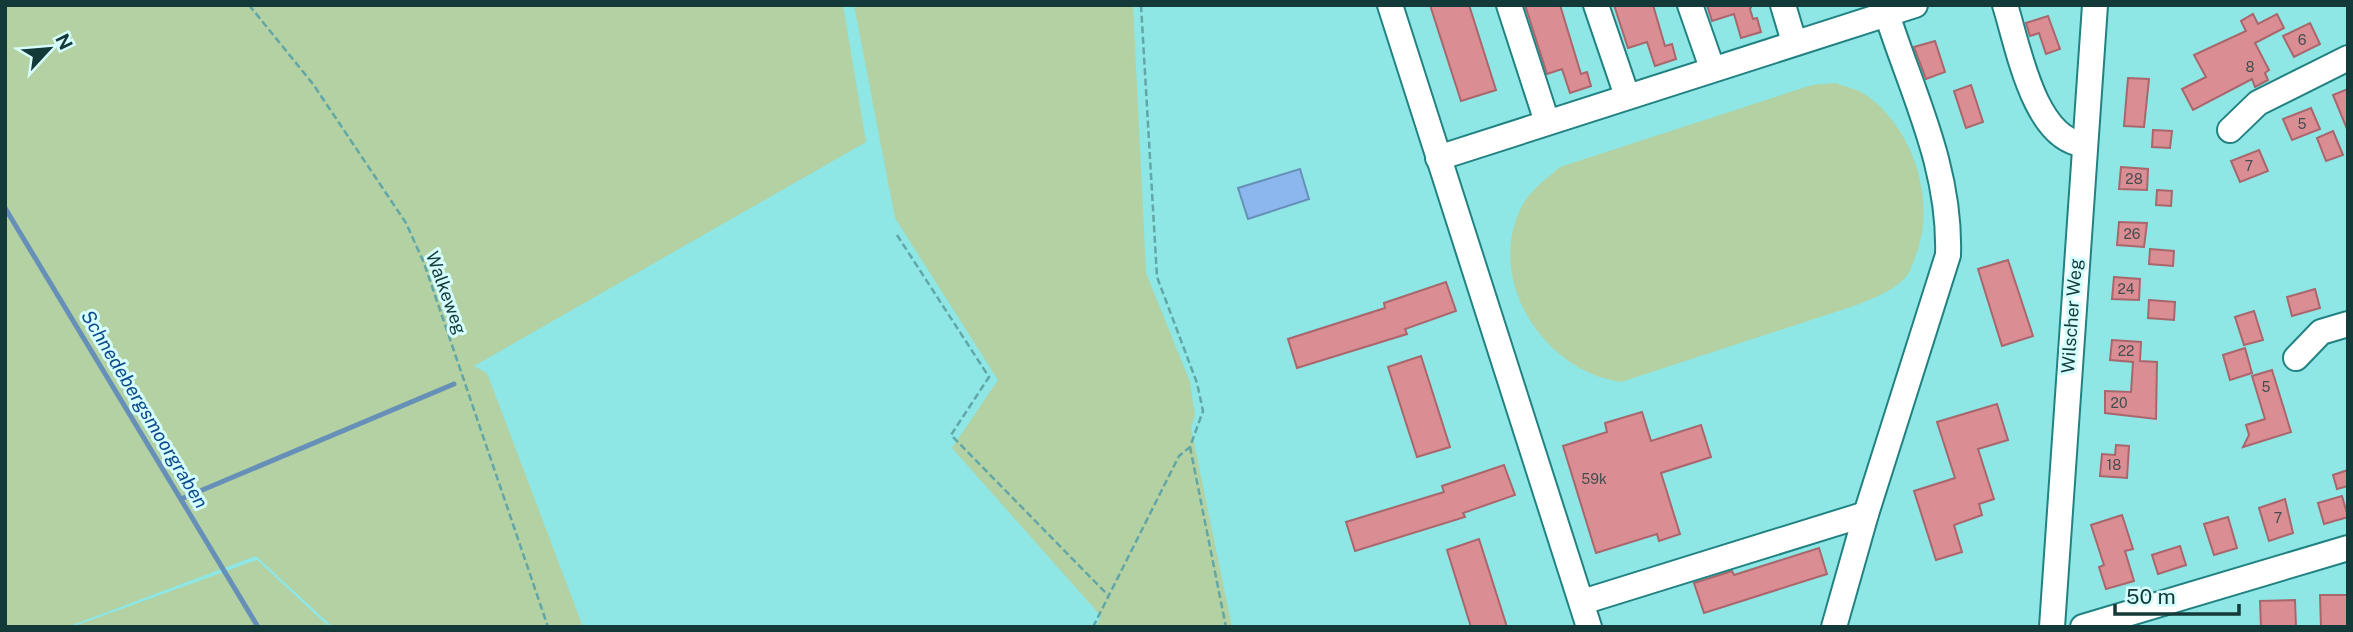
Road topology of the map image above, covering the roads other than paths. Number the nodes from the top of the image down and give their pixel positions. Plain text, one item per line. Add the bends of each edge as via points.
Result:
1 (1390, 5) edge
2 (1509, 5) edge
3 (1596, 5) edge
4 (1690, 5) edge
5 (1783, 5) edge
6 (1915, 5) edge
7 (2005, 5) edge
8 (2095, 5) edge
9 (1885, 10) edge
10 (1794, 41) junction
11 (2348, 58) edge
12 (1712, 68) junction
13 (1627, 96) junction
14 (1547, 122) junction
15 (2230, 130) dead end
16 (2083, 144) junction
17 (1438, 158) junction
18 (2348, 324) edge
19 (2297, 358) dead end
20 (1866, 514) junction
21 (2348, 548) edge
22 (1592, 599) dead end
23 (1589, 627) edge
24 (1833, 627) edge
25 (2052, 627) edge
26 (2083, 627) edge

1 - 17 street
2 - 14 street
3 - 13 street
4 - 12 street
5 - 10 street
6 - 9 street
7 - 16 street via 2048,125 2069,143
8 - 16 street, Wilscher Weg
9 - 10 street
9 - 20 street via 1936,156 1949,214 1948,255
10 - 12 street
11 - 15 street via 2258,103
12 - 13 street
13 - 14 street
14 - 17 street
16 - 25 street, Wilscher Weg
17 - 23 street
18 - 19 street via 2321,332
20 - 22 street
20 - 24 street
21 - 26 street

